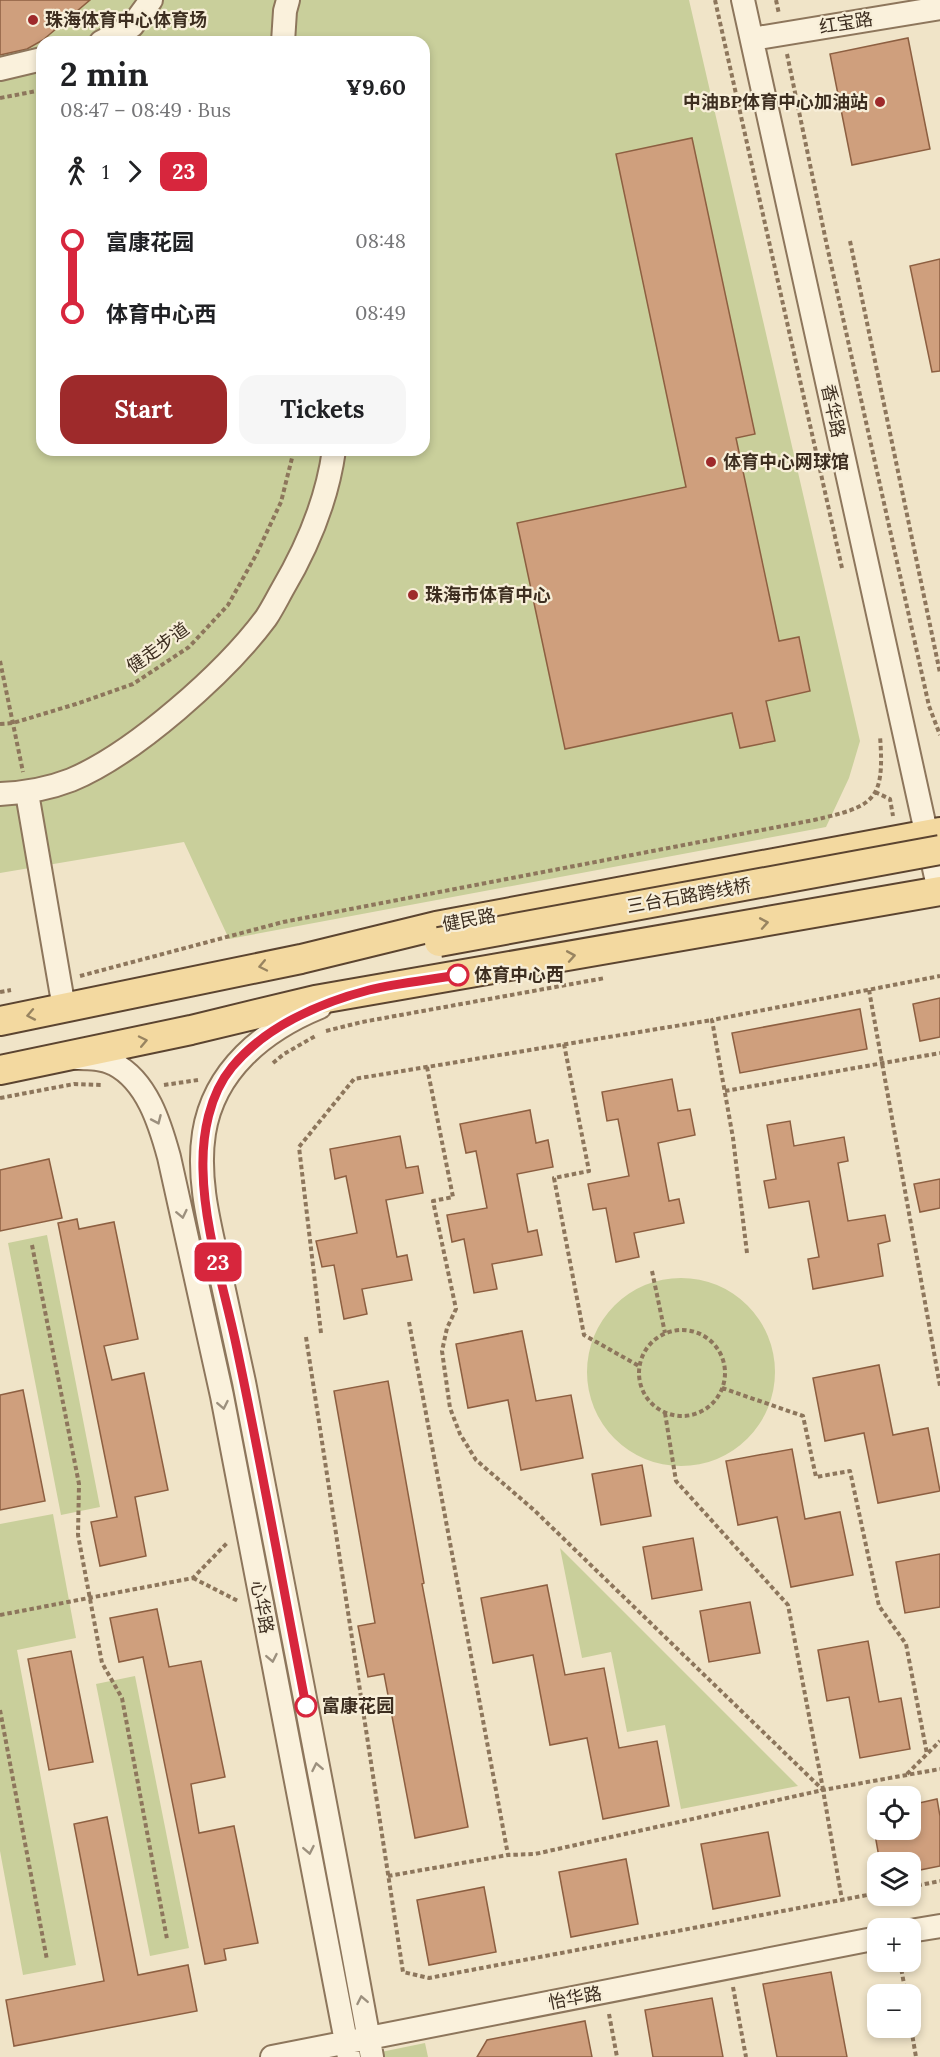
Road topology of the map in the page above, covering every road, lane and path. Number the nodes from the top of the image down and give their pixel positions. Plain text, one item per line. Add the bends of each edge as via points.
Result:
1 (151, 0) edge
2 (288, 0) edge
3 (715, 0) edge
4 (743, 0) edge
5 (776, 0) edge
6 (940, 8) edge
7 (783, 33) junction
8 (113, 36) edge
9 (283, 36) edge
10 (752, 39) junction
11 (36, 60) edge
12 (0, 69) edge
13 (36, 91) edge
14 (0, 98) edge
15 (850, 241) dead end
16 (292, 456) edge
17 (333, 456) edge
18 (843, 572) dead end
19 (0, 661) edge
20 (940, 673) edge
21 (13, 723) junction
22 (0, 724) edge
23 (880, 734) dead end
24 (940, 735) edge
25 (914, 777) junction
26 (27, 793) junction
27 (0, 794) edge
28 (937, 833) edge
29 (877, 844) junction
30 (940, 884) edge
31 (440, 951) junction
32 (301, 959) junction
33 (940, 976) edge
34 (608, 977) dead end
35 (20, 989) dead end
36 (369, 990) junction
37 (869, 990) junction
38 (0, 992) edge
39 (62, 995) junction
40 (315, 1000) junction
41 (712, 1020) junction
42 (0, 1021) edge
43 (564, 1044) junction
44 (940, 1053) edge
45 (65, 1057) junction
46 (881, 1063) junction
47 (270, 1066) dead end
48 (427, 1067) junction
49 (0, 1070) edge
50 (227, 1075) junction
51 (725, 1090) junction
52 (131, 1092) junction
53 (0, 1098) edge
54 (32, 1245) dead end
55 (747, 1253) dead end
56 (652, 1271) dead end
57 (409, 1322) dead end
58 (321, 1333) dead end
59 (665, 1333) junction
60 (306, 1337) dead end
61 (639, 1366) junction
62 (940, 1386) edge
63 (722, 1388) junction
64 (665, 1413) junction
65 (246, 1523) junction
66 (194, 1578) junction
67 (91, 1598) junction
68 (264, 1614) junction
69 (0, 1615) edge
70 (0, 1710) edge
71 (940, 1741) edge
72 (927, 1754) junction
73 (940, 1769) edge
74 (906, 1775) junction
75 (823, 1790) junction
76 (508, 1855) junction
77 (388, 1875) junction
78 (940, 1881) edge
79 (921, 1885) edge
80 (867, 1895) edge
81 (842, 1900) junction
82 (940, 1926) edge
83 (921, 1929) edge
84 (167, 1938) dead end
85 (867, 1940) edge
86 (47, 1960) dead end
87 (729, 1967) junction
88 (604, 1992) junction
89 (913, 2038) edge
90 (371, 2047) edge
91 (348, 2050) edge
92 (272, 2057) edge
93 (617, 2057) edge
94 (746, 2057) edge
95 (916, 2057) edge

1 - 8 street via 132,26
2 - 9 street
3 - 18 path
4 - 10 street, 香华路
5 - 7 path
6 - 7 street, 红宝路
7 - 10 street, 红宝路
7 - 24 path via 929,705
10 - 25 street, 香华路
11 - 12 street
13 - 14 path
15 - 20 path
16 - 21 path, 健走步道 via 281,502 256,555 228,606 189,647 133,684
17 - 26 street via 322,507 310,539 267,617 239,649 160,723 108,761 71,780
19 - 21 path
21 - 22 path, 健走步道
21 - 26 path
23 - 39 path via 878,786 872,798 852,811 283,922
25 - 28 street, 香华路
25 - 29 street via 912,802 905,821
26 - 27 street
26 - 39 street
28 - 29 main road, 健民路
28 - 30 street, 香华路
28 - 31 main road, 三台石路跨线桥, bridge
29 - 32 main road, 健民路 via 436,926
30 - 31 main road, 三台石路跨线桥
36 -> 30 main road
31 - 32 main road
31 - 40 main road
32 -> 39 main road, 健民路
33 - 37 path
34 - 47 path via 323,1032
35 - 38 path
36 - 40 main road
36 - 50 street, 心华路 via 278,1027 254,1045
37 - 41 path
37 - 46 path
39 -> 42 main road, 健民路
45 -> 40 main road
41 - 43 path
41 - 51 path
43 - 48 path
43 - 61 path via 589,1171 554,1178 584,1335
44 - 46 path
45 - 49 main road
45 - 52 street, 心华路 via 113,1064 133,1079
46 - 51 path
46 - 62 path
48 - 58 path via 354,1079 299,1147
48 - 75 path via 453,1197 433,1201 456,1309 442,1351 450,1408 460,1434 476,1460 534,1510
50 - 52 path
90 -> 50 street, 心华路 via 237,1348 205,1207 204,1133 214,1096
51 - 55 path
52 - 53 path via 74,1084
52 -> 65 street, 心华路 via 150,1104 170,1157
54 - 67 path via 79,1484 78,1535
56 - 59 path
57 - 76 path
59 - 61 path via 644,1352
59 - 63 path via 679,1329 707,1337 723,1360
60 - 77 path
61 - 64 path via 644,1394
63 - 64 path via 705,1410 692,1415
63 - 72 path via 804,1416 816,1477 850,1470 879,1606 906,1644
64 - 75 path via 676,1481 788,1605
65 - 66 path
65 - 68 street, 心华路
66 - 67 path
66 - 68 path
67 - 69 path
67 - 84 path via 102,1663 122,1698
68 -> 91 street, 心华路
70 - 86 path
71 - 72 path
72 - 74 path
73 - 74 path
74 - 75 path
75 - 76 path via 535,1854
75 - 81 path
76 - 77 path
77 - 81 path via 403,1972 429,1978
78 - 79 path
80 - 81 path
82 - 83 street
85 - 87 street, 怡华路
87 - 88 street, 怡华路
87 - 94 path
88 - 90 street, 怡华路
88 - 93 path
89 - 95 path
90 - 91 street, 怡华路
91 - 92 street, 怡华路

